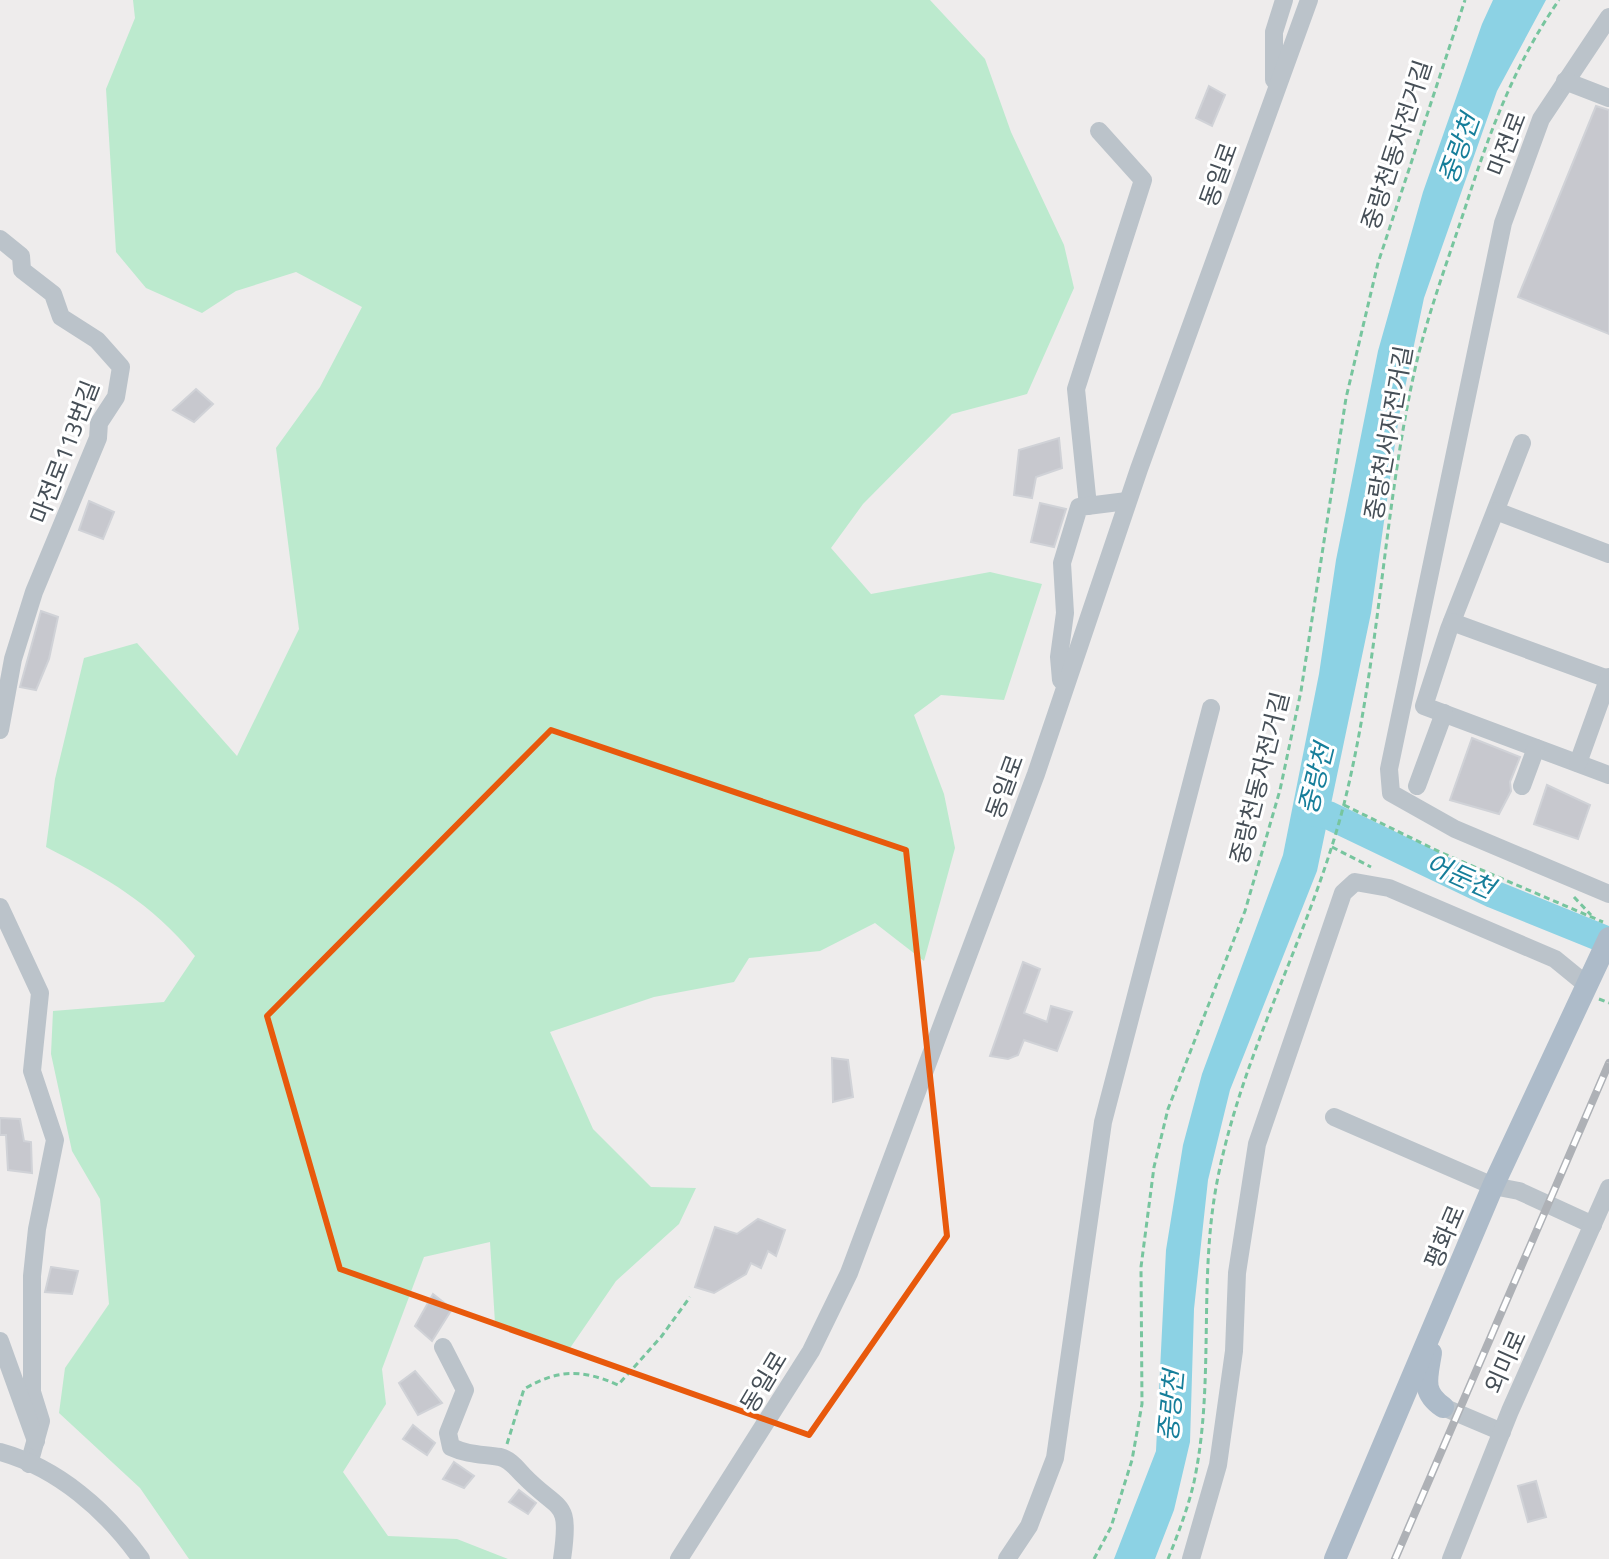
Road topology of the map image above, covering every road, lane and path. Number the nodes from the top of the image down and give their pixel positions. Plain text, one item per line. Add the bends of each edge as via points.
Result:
1 (1284, 0) edge
2 (1309, 0) edge
3 (1465, 0) edge
4 (1559, 0) edge
5 (1609, 17) edge
6 (1565, 81) junction
7 (1273, 92) junction
8 (1609, 98) edge
9 (1099, 131) dead end
10 (0, 239) edge
11 (1522, 443) dead end
12 (1127, 501) junction
13 (1088, 506) junction
14 (1496, 511) junction
15 (1609, 554) edge
16 (1452, 622) junction
17 (1609, 678) edge
18 (1062, 689) junction
19 (1211, 708) dead end
20 (1444, 713) junction
21 (0, 730) edge
22 (1536, 748) junction
23 (1578, 763) junction
24 (1609, 775) edge
25 (1417, 786) dead end
26 (1522, 786) dead end
27 (1344, 805) junction
28 (1389, 888) junction
29 (1609, 894) edge
30 (0, 907) edge
31 (1609, 924) edge
32 (1609, 938) edge
33 (1593, 986) junction
34 (1609, 1003) edge
35 (1334, 1117) dead end
36 (1493, 1186) junction
37 (1609, 1188) edge
38 (1593, 1225) junction
39 (690, 1297) dead end
40 (1437, 1320) junction
41 (0, 1341) edge
42 (443, 1347) dead end
43 (1443, 1407) junction
44 (1502, 1432) junction
45 (36, 1441) junction
46 (1384, 1443) junction
47 (0, 1452) edge
48 (503, 1458) junction
49 (29, 1464) junction
50 (141, 1559) edge
51 (562, 1559) edge
52 (679, 1559) edge
53 (1007, 1559) edge
54 (1094, 1559) edge
55 (1191, 1559) edge
56 (1335, 1559) edge
57 (1451, 1559) edge

1 - 7 street via 1274,32
2 - 7 street, 동일로
3 - 54 path, 중랑천동자전거길 via 1378,263 1346,398 1301,691 1280,790 1245,911 1168,1109 1154,1167 1142,1243 1142,1404 1132,1460
4 - 27 path, 중랑천서자전거길 via 1527,50 1495,118 1420,349
5 - 6 street, 마전로
6 - 8 street
6 - 29 street, 마전로 via 1541,119 1503,223 1389,769 1391,793 1455,829
7 - 12 street, 동일로
9 - 13 street via 1143,180 1076,389
10 - 21 street, 마전로113번길 via 21,256 22,270 53,294 61,317 97,340 121,367 116,397 99,423 98,438 34,592 13,659
11 - 14 street
12 - 13 street
12 - 18 street, 동일로
13 - 18 street via 1079,507 1062,563
14 - 15 street
14 - 16 street
16 - 17 street
16 - 20 street via 1424,706
17 - 23 street
18 - 52 street, 동일로 via 1036,774 849,1273 811,1351
19 - 53 street via 1103,1122 1055,1458 1029,1526
20 - 22 street
20 - 25 street
22 - 23 street
22 - 26 street
23 - 24 street
27 - 28 path, 중랑천서자전거길 via 1332,847 1353,854 1378,872
27 - 31 path
28 - 33 street via 1555,959
28 - 55 street via 1355,882 1343,893 1257,1144 1237,1273 1234,1351 1218,1465
30 - 45 street via 40,993 32,1071 55,1140 32,1276 32,1392 41,1421
32 - 33 main road, 평화로
33 - 34 path
33 - 36 main road, 평화로
35 - 36 street
36 - 38 street via 1519,1191
36 - 40 main road, 평화로
37 - 38 street, 외미로
38 - 44 street, 외미로
39 - 48 path via 618,1385 591,1373 547,1375 524,1389
40 - 43 main road via 1425,1388
40 - 46 main road, 평화로
41 - 45 street
42 - 48 street via 465,1390 448,1433 451,1447
43 - 44 street
43 - 46 main road via 1413,1413
44 - 57 street, 외미로
45 - 49 street
46 - 56 main road, 평화로
47 - 49 street
48 - 51 street via 563,1509 567,1530
49 - 50 street via 98,1507

